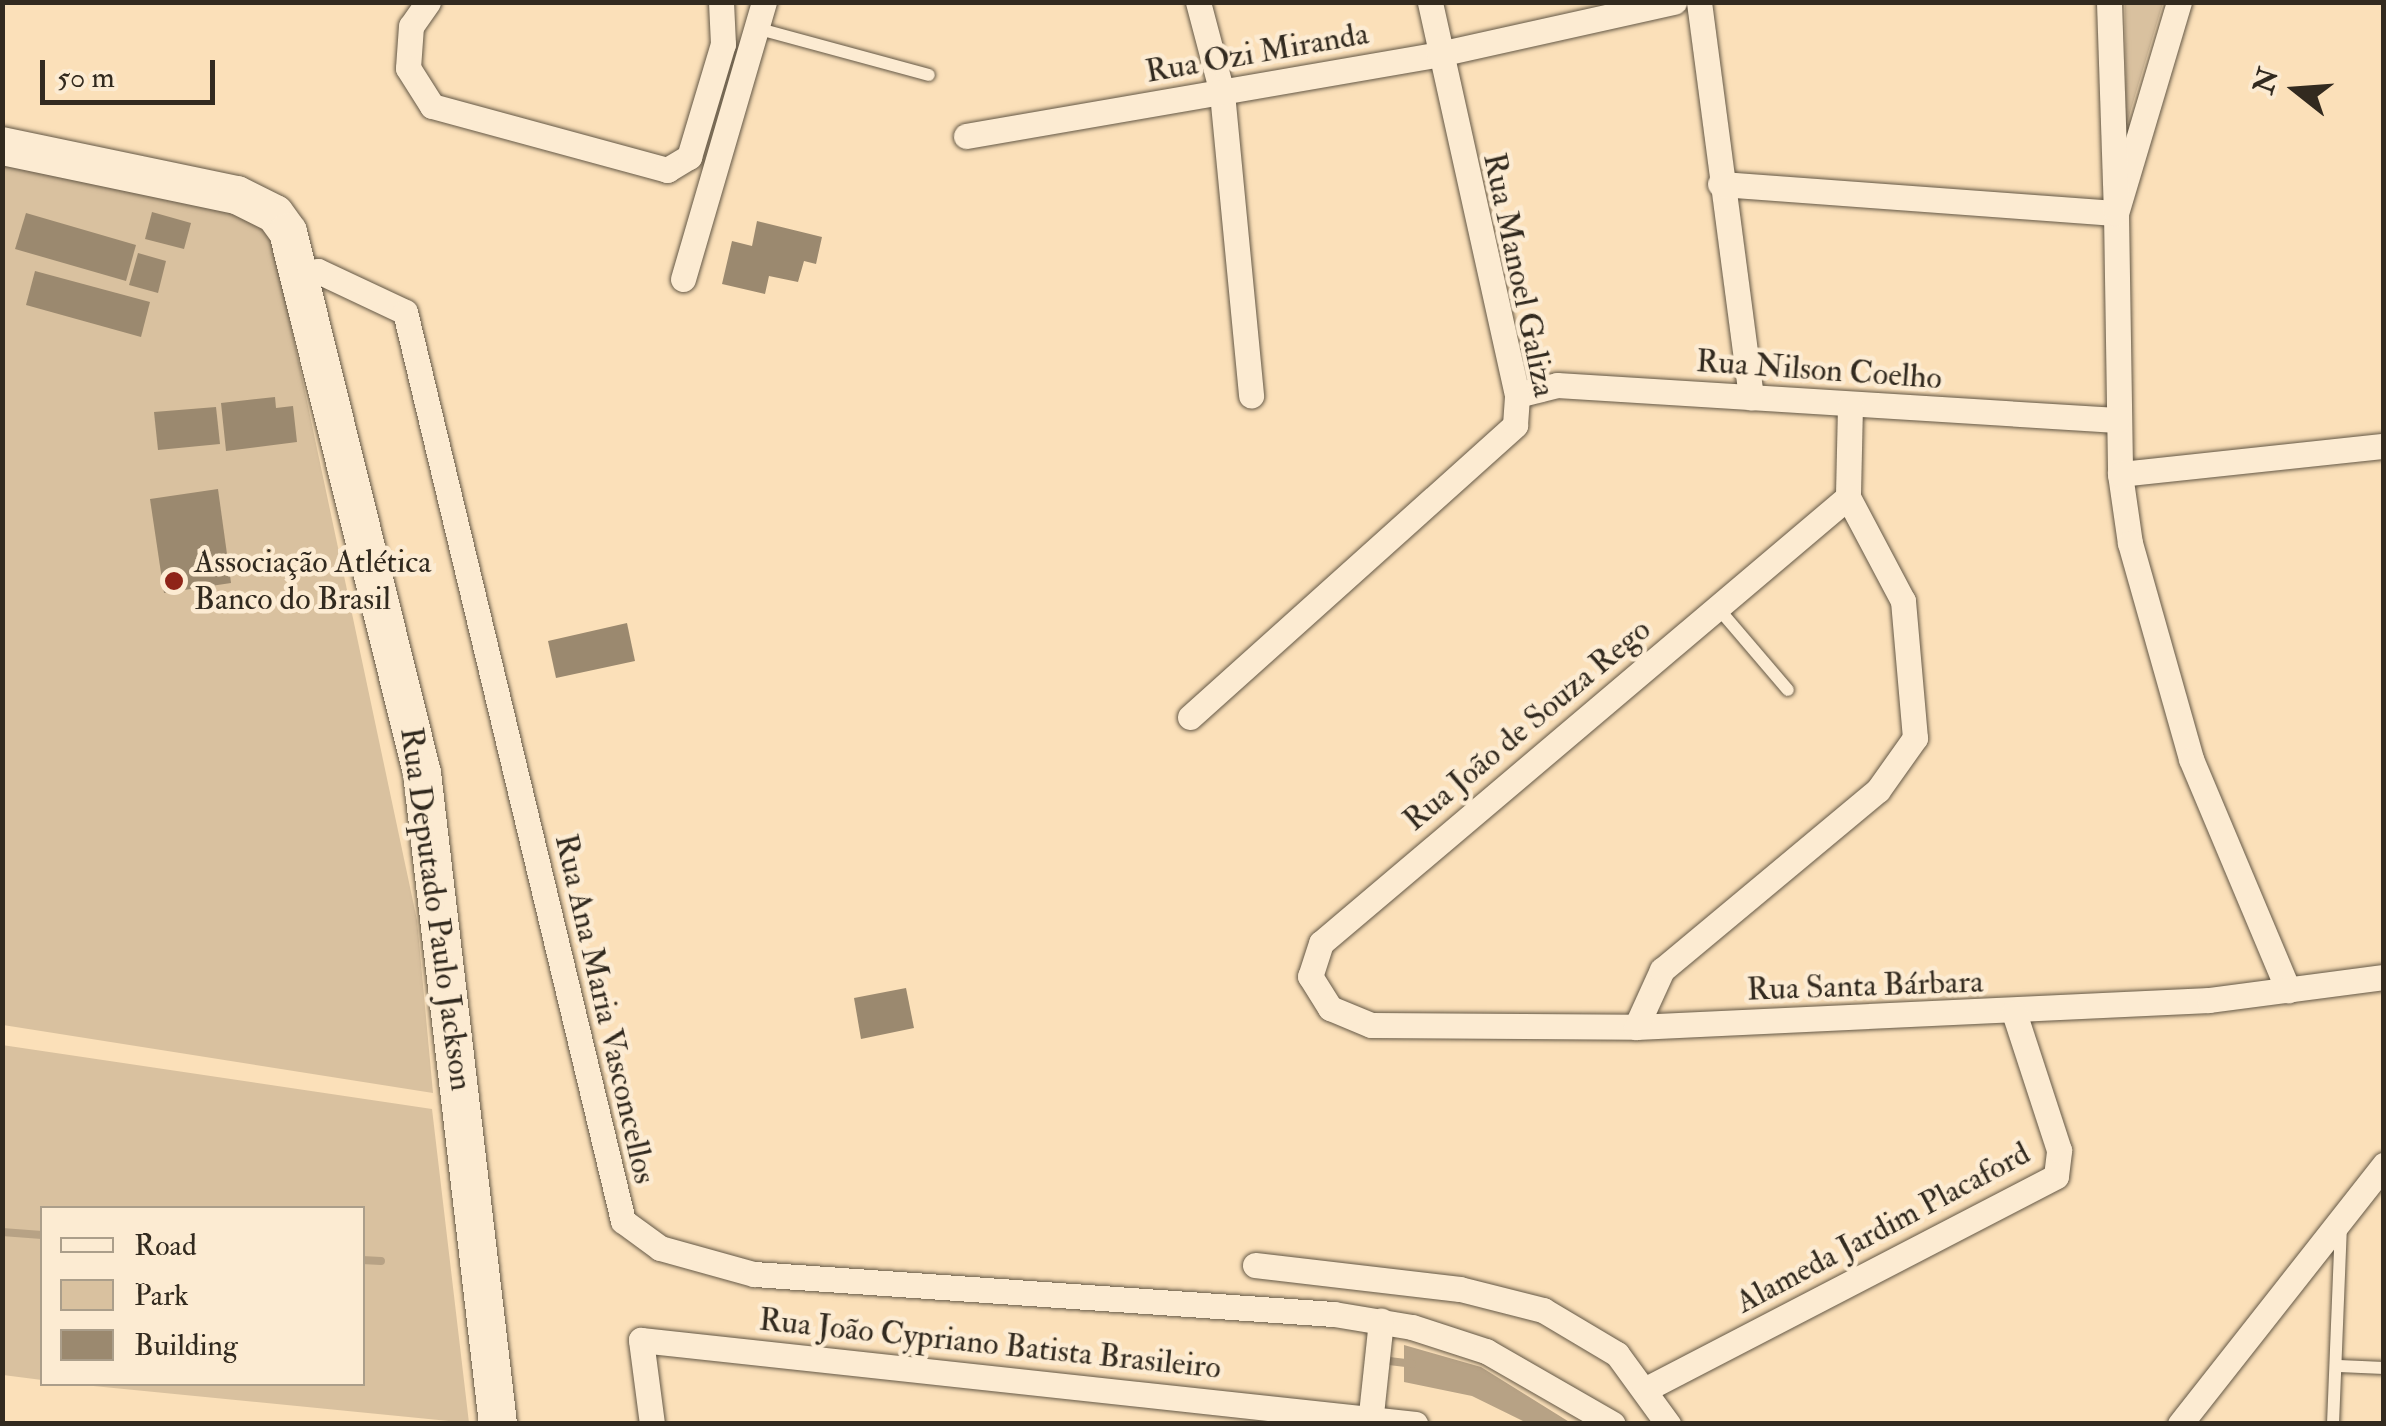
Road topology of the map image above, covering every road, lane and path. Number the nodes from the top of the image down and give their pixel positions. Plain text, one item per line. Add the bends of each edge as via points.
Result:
1 (428, 2) edge
2 (722, 2) edge
3 (764, 2) edge
4 (1198, 2) edge
5 (1430, 2) edge
6 (1674, 2) edge
7 (1698, 2) edge
8 (2109, 2) edge
9 (2179, 2) edge
10 (756, 28) junction
11 (1439, 54) junction
12 (928, 76) dead end
13 (1222, 94) junction
14 (966, 136) dead end
15 (2, 146) edge
16 (1720, 184) junction
17 (2116, 213) junction
18 (309, 272) junction
19 (682, 279) dead end
20 (1518, 395) junction
21 (1251, 396) dead end
22 (1751, 398) junction
23 (1850, 406) junction
24 (2117, 420) junction
25 (2384, 446) edge
26 (2120, 474) junction
27 (1848, 497) junction
28 (1717, 607) junction
29 (1788, 690) dead end
30 (1190, 717) dead end
31 (2384, 976) edge
32 (2288, 990) junction
33 (2014, 1012) junction
34 (1348, 1020) joint
35 (1636, 1027) junction
36 (2384, 1164) edge
37 (2341, 1219) junction
38 (1255, 1265) dead end
39 (1380, 1324) junction
40 (2339, 1366) junction
41 (2384, 1368) edge
42 (1644, 1390) junction
43 (1372, 1410) junction
44 (498, 1424) edge
45 (652, 1424) edge
46 (1414, 1424) edge
47 (1614, 1424) edge
48 (1668, 1424) edge
49 (2180, 1424) edge
50 (2334, 1424) edge

1 - 2 street via 411,26 408,68 432,106 667,170 689,158 723,44
3 - 10 street
4 - 13 street
5 - 11 street, Rua Manoel Galiza
6 - 11 street, Rua Ozi Miranda
7 - 16 street
8 - 17 street
9 - 17 street
10 - 12 lane
10 - 19 street
11 - 13 street, Rua Ozi Miranda
11 - 20 street, Rua Manoel Galiza
13 - 14 street, Rua Ozi Miranda
13 - 21 street
15 - 18 main road, Rua Deputado Paulo Jackson via 257,202 288,232
16 - 17 street
16 - 22 street
17 - 24 street
18 - 39 street, Rua Ana Maria Vasconcellos via 405,312 623,1222 660,1248 754,1274
18 - 44 main road, Rua Deputado Paulo Jackson via 422,772
20 - 22 street, Rua Nilson Coelho via 1557,386
20 - 30 street, Rua Manoel Galiza via 1510,437
22 - 23 street, Rua Nilson Coelho
23 - 24 street, Rua Nilson Coelho
23 - 27 street
24 - 26 street
25 - 26 street
26 - 32 street via 2130,543 2191,759
27 - 28 street, Rua João de Souza Rego
27 - 35 street via 1903,601 1915,738 1878,790 1662,970
28 - 29 lane
28 - 34 street, Rua João de Souza Rego via 1321,943 1310,976 1330,1008
31 - 32 street, Rua Santa Bárbara
32 - 33 street, Rua Santa Bárbara
33 - 35 street, Rua Santa Bárbara
33 - 42 street, Alameda Jardim Placaford via 2059,1150 2056,1176
34 - 35 street, Rua Santa Bárbara
36 - 37 street
37 - 40 lane
37 - 49 street
38 - 42 street via 1501,1296 1582,1327
39 - 43 street
39 - 47 street, Rua Ana Maria Vasconcellos via 1486,1351
40 - 41 lane
40 - 50 lane
42 - 48 street
43 - 45 street, Rua João Cypriano Batista Brasileiro via 641,1340
43 - 46 street, Rua João Cypriano Batista Brasileiro

